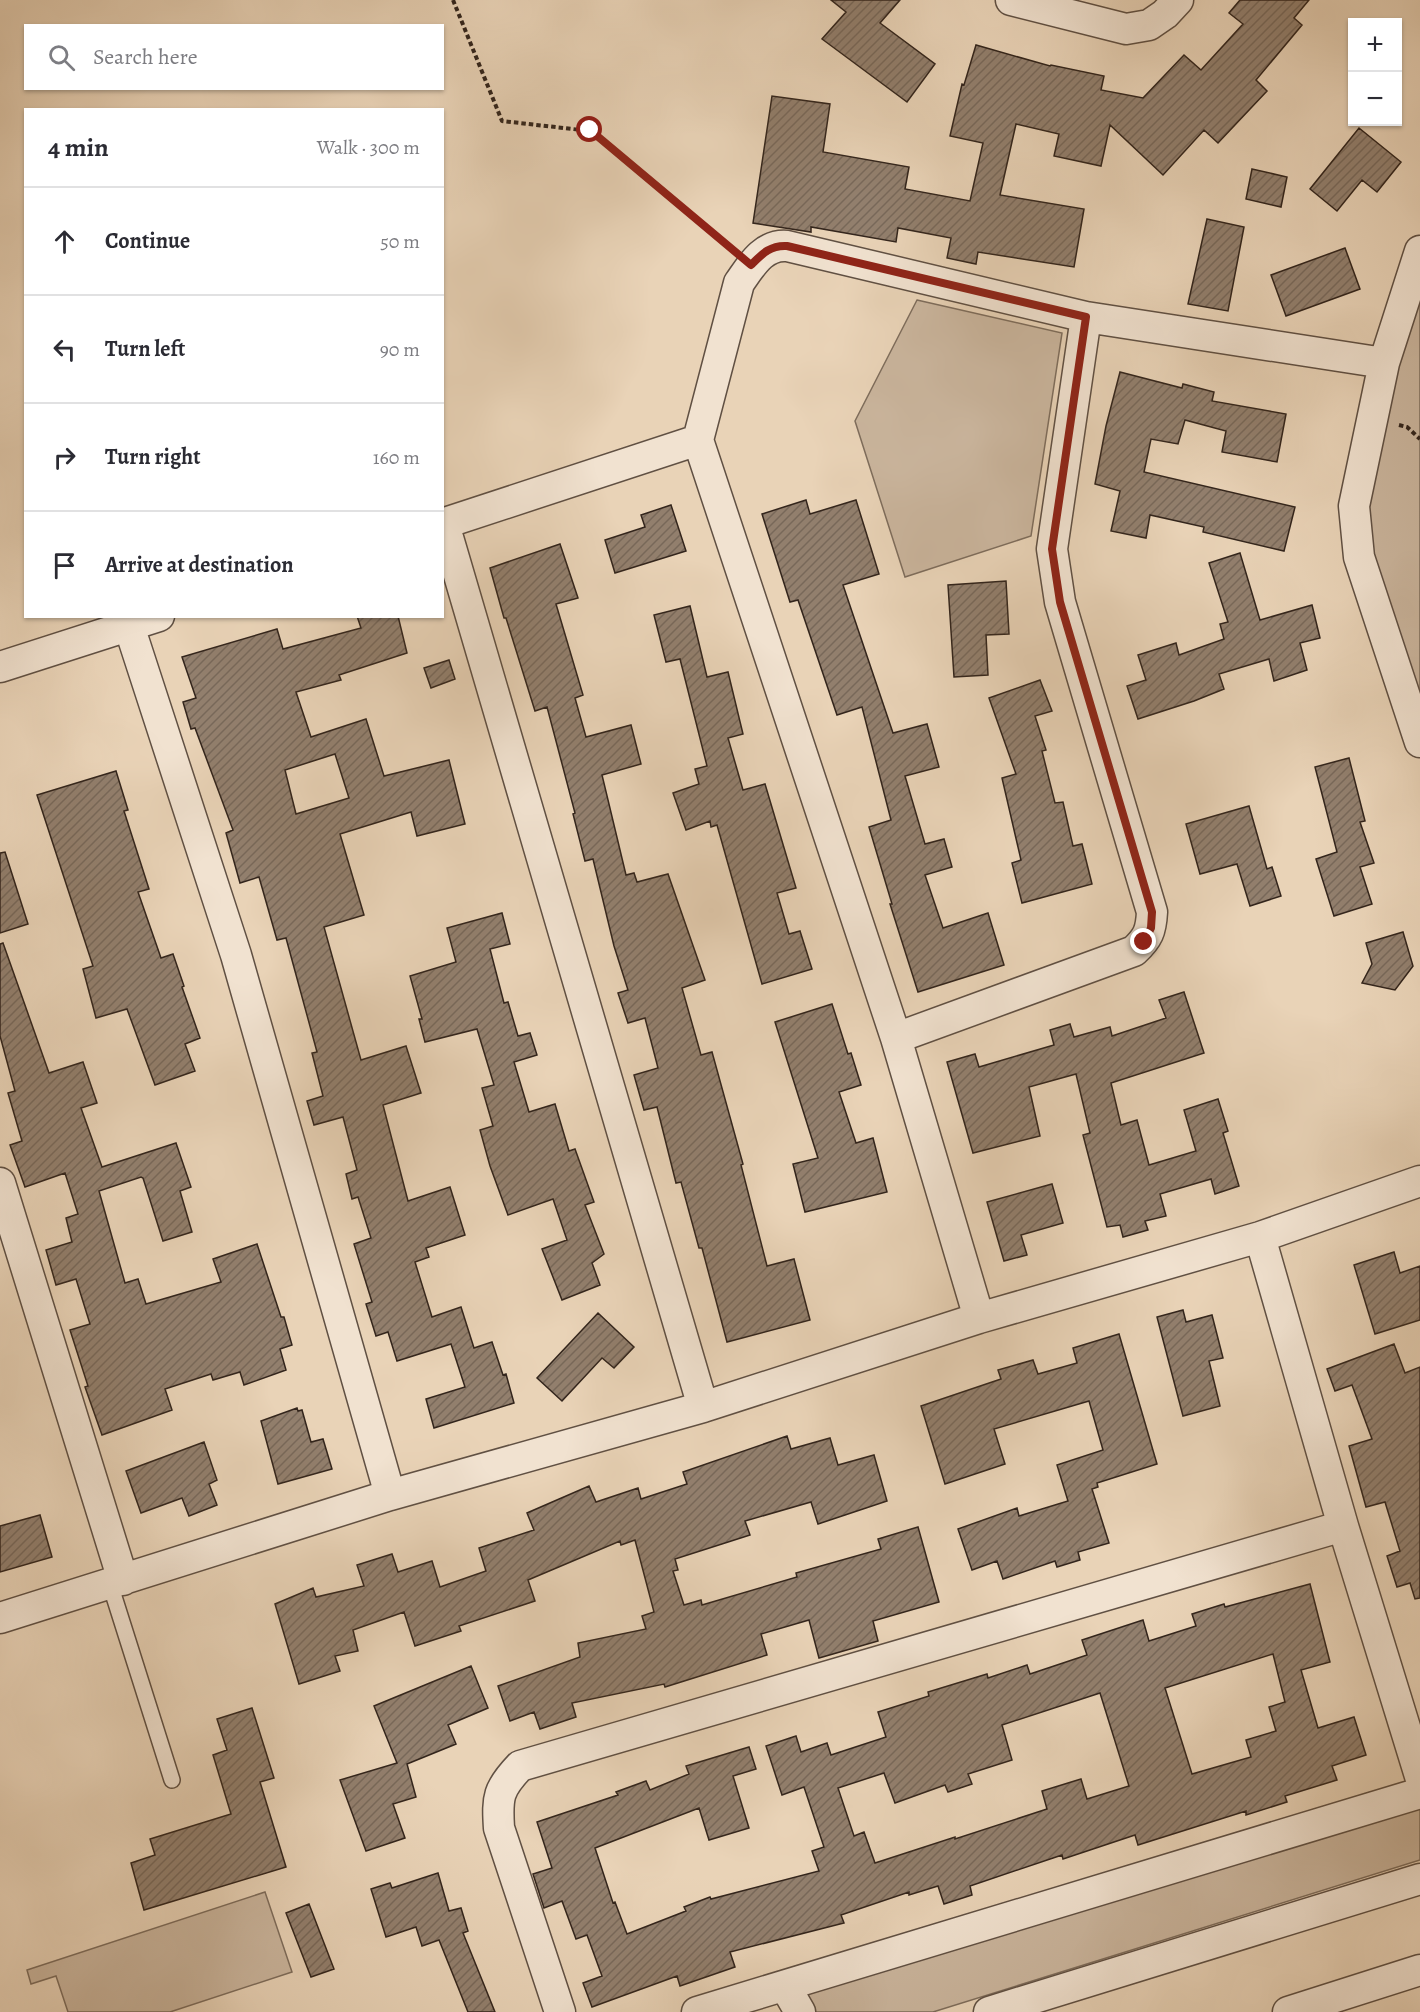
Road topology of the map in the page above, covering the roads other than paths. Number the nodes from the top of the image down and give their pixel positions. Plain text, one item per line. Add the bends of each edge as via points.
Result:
1 (1011, 0) edge
2 (1178, 0) edge
3 (1420, 251) edge
4 (1086, 317) junction
5 (1384, 363) junction
6 (698, 440) junction
7 (444, 524) edge
8 (444, 527) edge
9 (153, 618) edge
10 (129, 626) junction
11 (0, 667) edge
12 (1420, 742) edge
13 (896, 1038) junction
14 (1420, 1181) edge
15 (0, 1184) edge
16 (1260, 1237) junction
17 (979, 1318) junction
18 (703, 1407) junction
19 (390, 1495) junction
20 (1343, 1526) junction
21 (117, 1582) junction
22 (0, 1618) edge
23 (1420, 1776) edge
24 (172, 1780) dead end
25 (1420, 1793) edge
26 (1420, 1879) edge
27 (1420, 1970) edge
28 (784, 1986) junction
29 (560, 2012) edge
30 (697, 2012) edge
31 (800, 2012) edge
32 (989, 2012) edge
33 (1288, 2012) edge

1 - 2 street via 1126,29 1149,25
3 - 5 street
4 - 5 street
4 - 6 street via 777,246 764,252 739,283
4 - 13 street via 1052,549 1060,602 1152,912 1151,928 1134,951
5 - 12 street via 1354,506 1359,556
6 - 7 street
6 - 13 street
8 - 18 street
9 - 10 street
10 - 11 street
10 - 19 street via 236,955
13 - 17 street
14 - 16 street
15 - 21 street
16 - 17 street
16 - 20 street
17 - 18 street
18 - 19 street
19 - 21 street
20 - 23 street
20 - 29 street via 520,1766 503,1783 499,1828
21 - 22 street
21 - 24 lane
25 - 28 street
26 - 32 street
27 - 33 street
28 - 30 street
28 - 31 street

